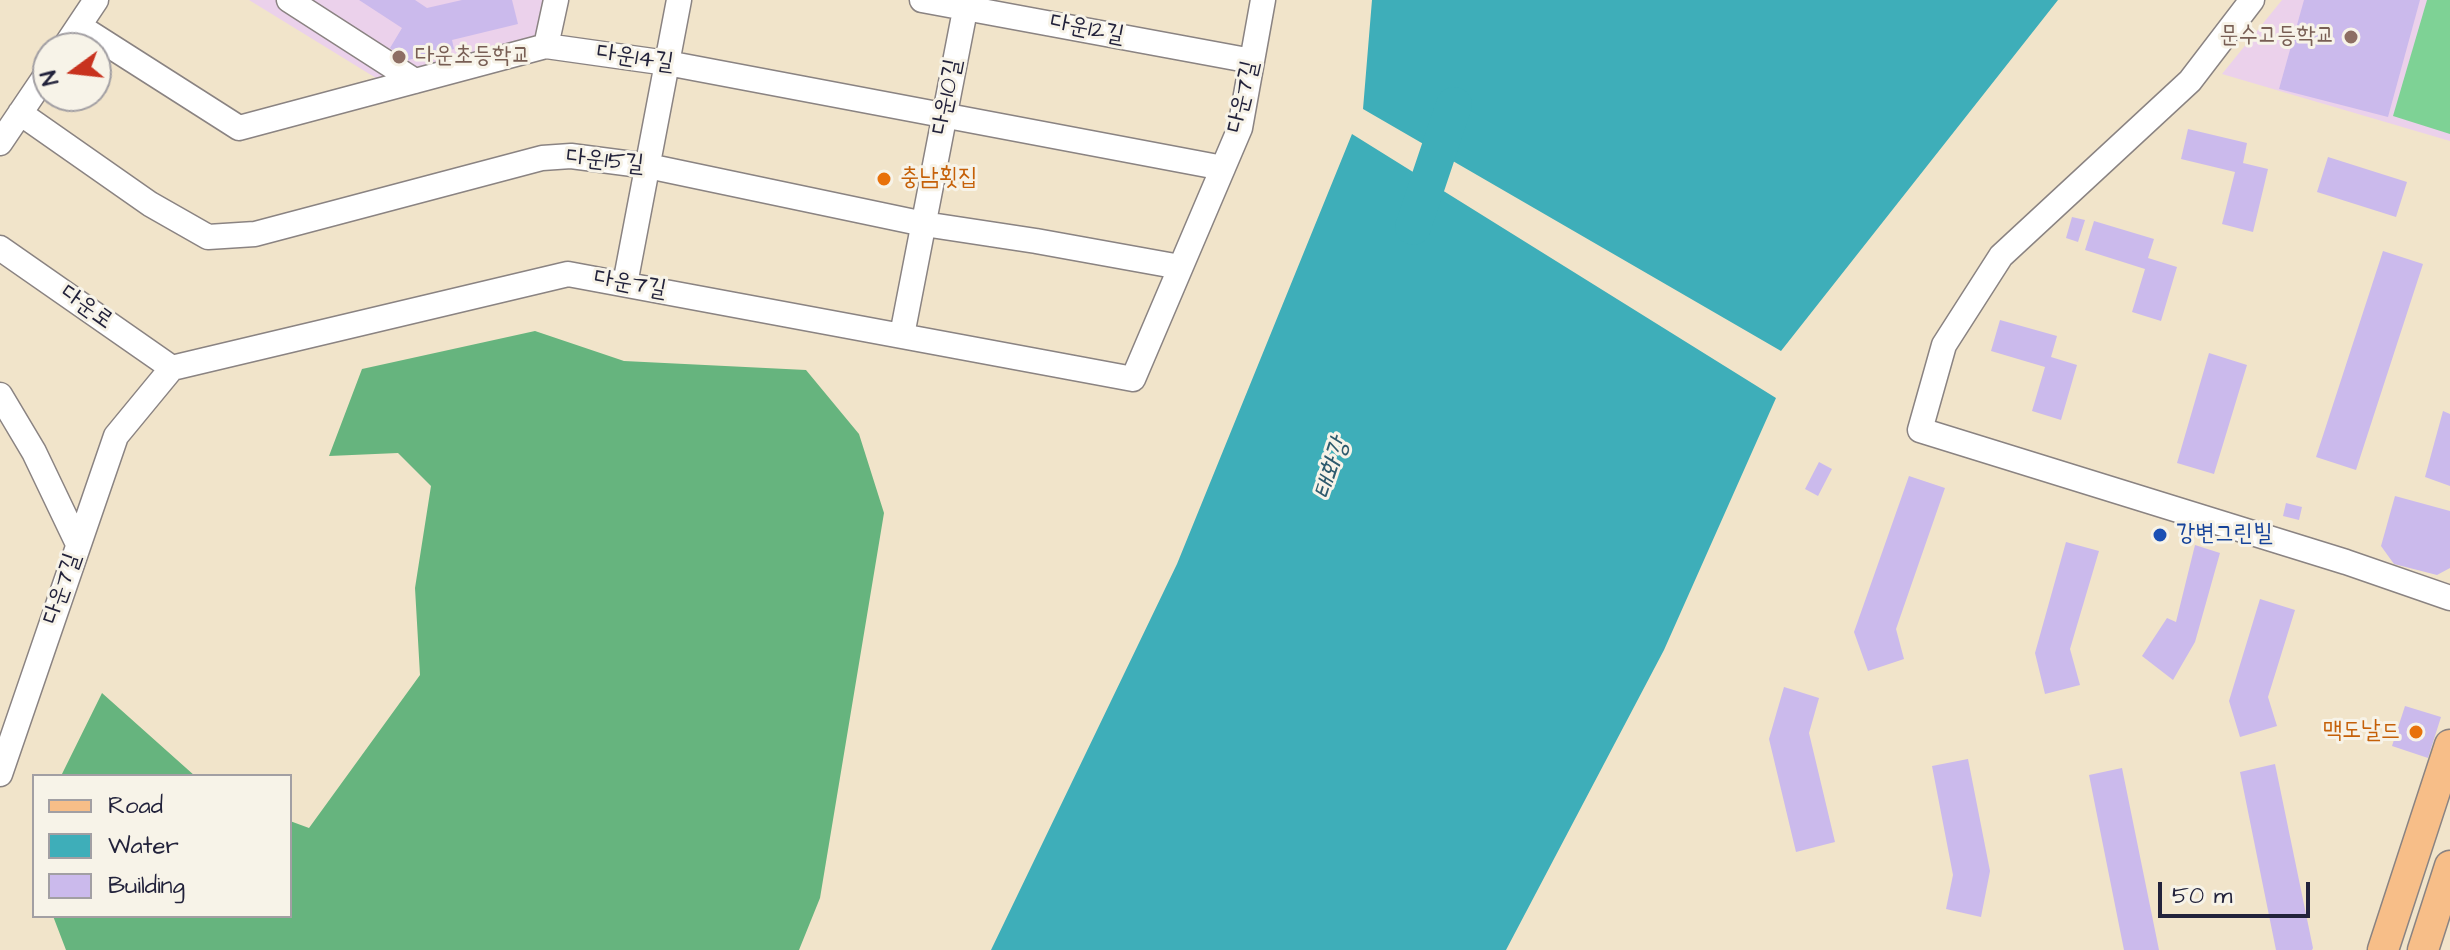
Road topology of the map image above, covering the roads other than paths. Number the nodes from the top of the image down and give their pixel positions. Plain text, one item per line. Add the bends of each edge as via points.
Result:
1 (96, 0) edge
2 (289, 0) edge
3 (556, 0) edge
4 (679, 0) edge
5 (922, 0) edge
6 (1263, 0) edge
7 (2252, 0) edge
8 (967, 4) edge
9 (79, 26) junction
10 (75, 32) edge
11 (546, 46) junction
12 (1252, 61) junction
13 (667, 63) junction
14 (415, 81) junction
15 (32, 95) edge
16 (20, 113) junction
17 (945, 115) junction
18 (0, 143) edge
19 (648, 166) junction
20 (1223, 168) junction
21 (924, 224) junction
22 (0, 248) edge
23 (1180, 267) junction
24 (625, 284) junction
25 (902, 335) junction
26 (172, 368) junction
27 (0, 396) edge
28 (78, 544) junction
29 (2450, 598) edge
30 (2450, 745) edge
31 (0, 774) edge
32 (2450, 866) edge
33 (2383, 950) edge
34 (2423, 950) edge

1 - 9 street
2 - 14 street
3 - 11 street
4 - 13 street
5 - 8 street, 다운12길
6 - 12 street, 다운7길
7 - 29 street via 2190,81 2001,256 1944,345 1920,430
8 - 12 street, 다운12길
8 - 17 street, 다운10길
9 - 10 street
9 - 14 street, 다운14길 via 239,128
11 - 13 street, 다운14길
11 - 14 street, 다운14길
12 - 20 street, 다운7길 via 1240,128
13 - 17 street, 다운14길
13 - 19 street
15 - 16 street
16 - 18 street
16 - 19 street, 다운15길 via 150,204 208,237 255,234 542,158 571,156
17 - 20 street, 다운14길
17 - 21 street, 다운10길
19 - 21 street, 다운15길
19 - 24 street
20 - 23 street, 다운7길
21 - 23 street, 다운15길
21 - 25 street, 다운10길
22 - 26 street, 다운로
23 - 25 street, 다운7길 via 1133,379
24 - 25 street, 다운7길
24 - 26 street, 다운7길 via 568,274
26 - 28 street, 다운7길 via 116,436
27 - 28 street
28 - 31 street, 다운7길
30 - 33 main road
32 - 34 main road

